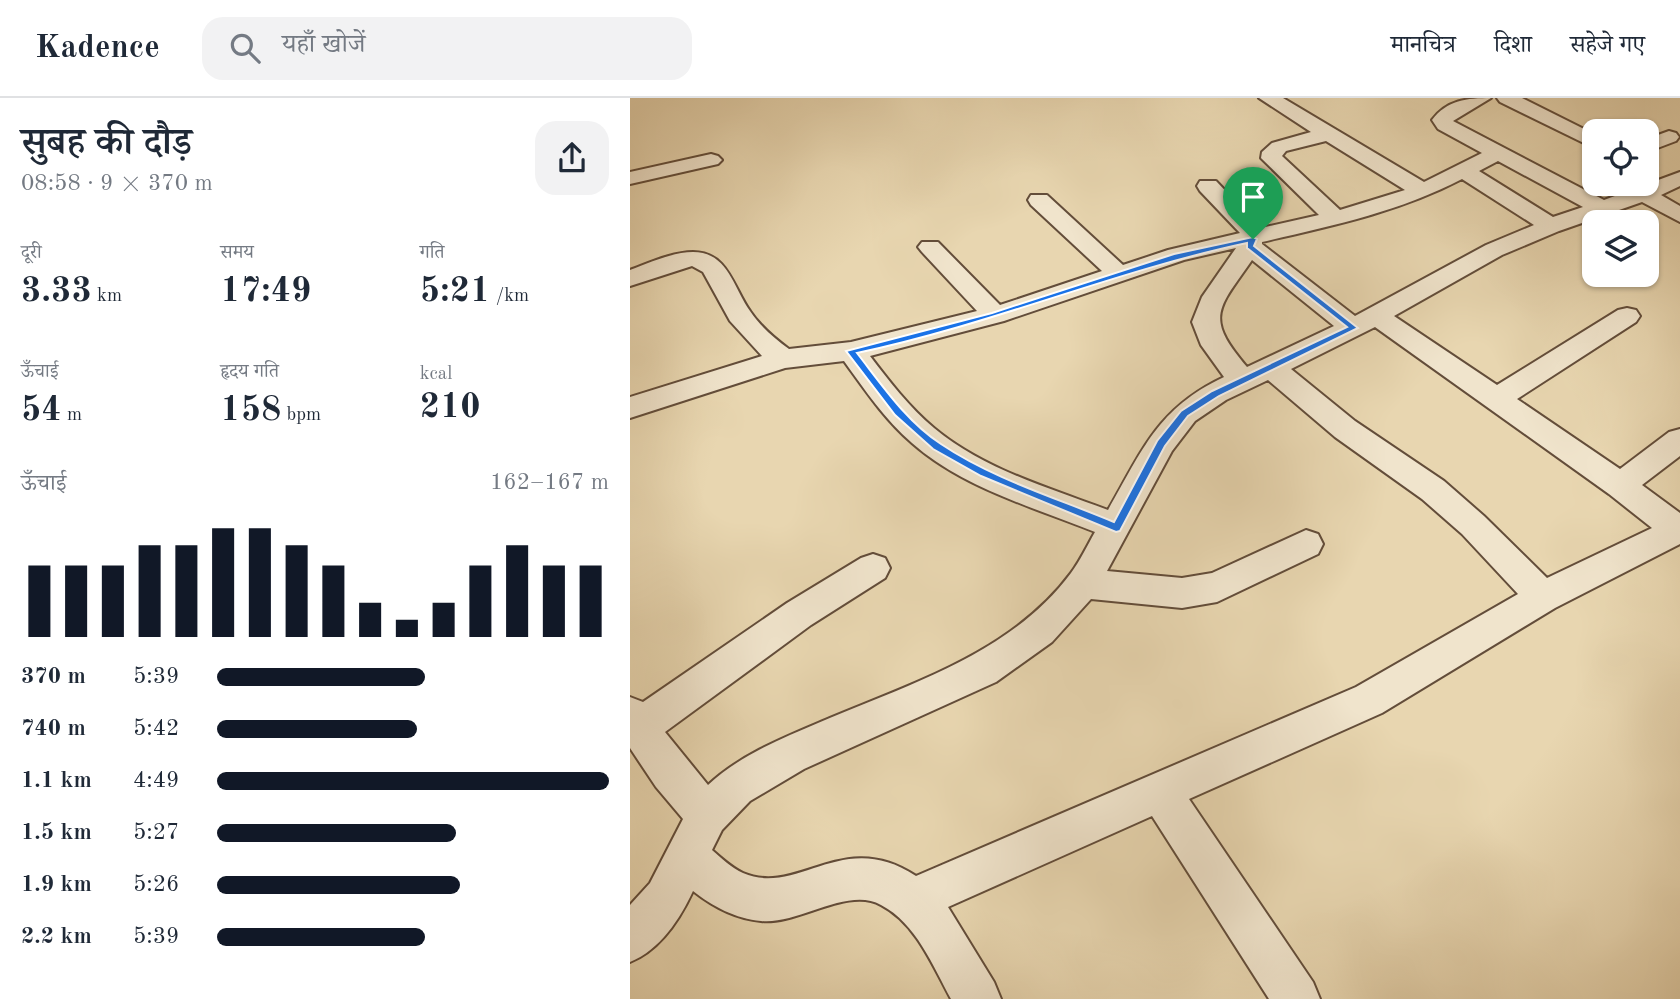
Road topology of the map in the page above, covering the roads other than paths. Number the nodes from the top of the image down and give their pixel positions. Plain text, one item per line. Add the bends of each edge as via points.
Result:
1 (1269, 98) edge
2 (1481, 98) edge
3 (1507, 98) edge
4 (1328, 134) junction
5 (1582, 136) edge
6 (1669, 137) dead end
7 (1659, 141) edge
8 (1498, 153) junction
9 (711, 160) dead end
10 (1464, 171) junction
11 (630, 178) edge
12 (1680, 178) edge
13 (1208, 186) dead end
14 (1659, 187) edge
15 (1423, 191) junction
16 (1637, 196) edge
17 (1647, 196) edge
18 (1039, 200) dead end
19 (1599, 207) junction
20 (1680, 215) edge
21 (1335, 218) junction
22 (1550, 226) junction
23 (1251, 243) junction
24 (930, 247) dead end
25 (1119, 274) junction
26 (630, 278) edge
27 (995, 315) junction
28 (1627, 316) dead end
29 (1364, 321) junction
30 (851, 351) junction
31 (783, 359) junction
32 (1258, 375) junction
33 (1496, 399) junction
34 (630, 408) edge
35 (1680, 440) edge
36 (1620, 485) junction
37 (1116, 527) junction
38 (1679, 530) edge
39 (1306, 544) dead end
40 (873, 568) dead end
41 (1083, 584) junction
42 (1543, 597) junction
43 (634, 721) edge
44 (1160, 792) junction
45 (707, 815) junction
46 (688, 858) junction
47 (913, 900) junction
48 (630, 939) edge
49 (977, 999) edge
50 (1296, 999) edge

1 - 4 street
2 - 8 street via 1442,120
3 - 5 street
4 - 15 street
4 - 21 street via 1279,147 1272,158
6 - 7 street
8 - 10 street
8 - 19 street
9 - 11 street
10 - 15 street
10 - 22 street
12 - 14 street
13 - 23 street via 1245,222 1251,230
15 - 21 street
16 - 19 street
17 - 20 street
18 - 25 street
19 - 22 street
21 - 23 street
22 - 29 street via 1493,250
23 - 25 street via 1189,252
23 - 29 street
23 - 32 street via 1213,298 1203,326 1212,344
24 - 27 street
25 - 27 street
26 - 31 street via 675,262 703,261 713,267 738,315
27 - 30 street
28 - 33 street
29 - 32 street
29 - 33 street
30 - 31 street
30 - 37 street via 898,413 936,446 985,473
31 - 34 street
32 - 37 street via 1216,393 1185,414 1161,444
32 - 42 street via 1433,489
33 - 36 street
35 - 36 street
36 - 38 street
37 - 41 street
38 - 42 street
39 - 41 street via 1217,587 1182,593
40 - 43 street
41 - 45 street via 1040,631 983,670 790,755 736,787
42 - 44 street via 1369,700
43 - 45 street
44 - 47 street
44 - 50 street
45 - 46 street
46 - 47 street via 742,895 777,899 835,881 878,878
46 - 48 street via 666,899
47 - 49 street

